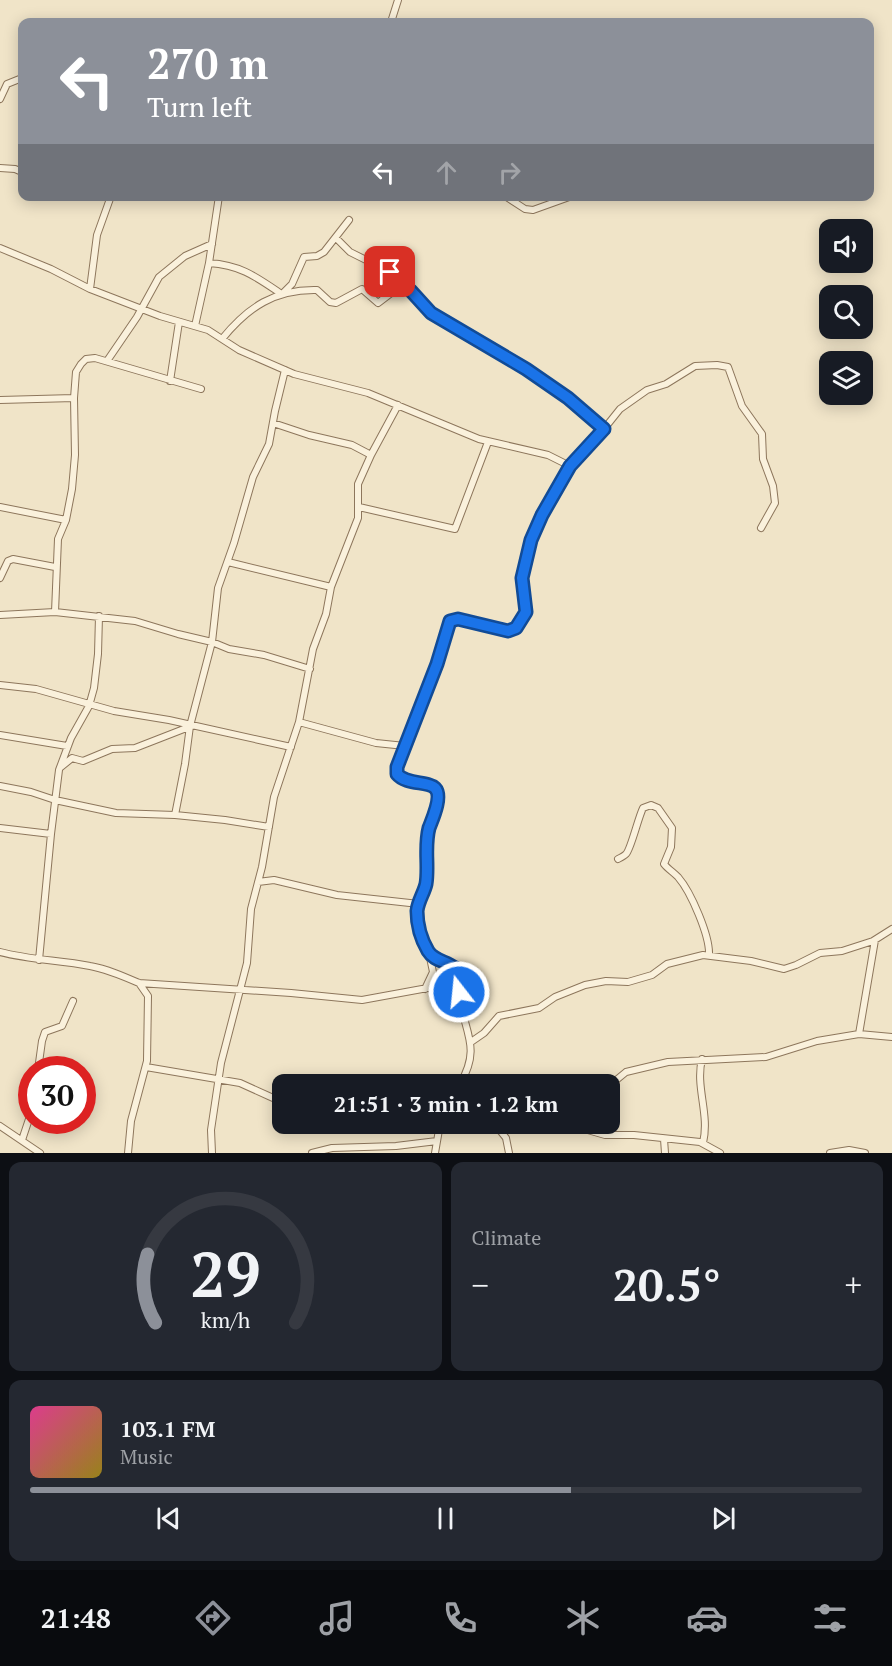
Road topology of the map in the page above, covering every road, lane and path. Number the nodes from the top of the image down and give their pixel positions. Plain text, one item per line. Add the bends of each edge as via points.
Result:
1 (398, 0) edge
2 (392, 18) edge
3 (18, 80) edge
4 (0, 99) edge
5 (0, 168) edge
6 (18, 170) edge
7 (109, 201) edge
8 (218, 201) edge
9 (513, 201) edge
10 (558, 201) edge
11 (350, 220) dead end
12 (336, 238) junction
13 (212, 244) junction
14 (0, 248) edge
15 (209, 263) junction
16 (403, 284) junction
17 (90, 290) junction
18 (282, 293) junction
19 (142, 308) junction
20 (179, 322) junction
21 (195, 326) junction
22 (222, 339) junction
23 (107, 361) junction
24 (285, 370) junction
25 (171, 381) junction
26 (201, 389) dead end
27 (74, 398) junction
28 (0, 400) edge
29 (398, 405) junction
30 (273, 423) junction
31 (604, 429) junction
32 (488, 441) junction
33 (370, 455) junction
34 (570, 466) junction
35 (0, 507) edge
36 (359, 507) junction
37 (66, 519) junction
38 (761, 528) dead end
39 (228, 562) junction
40 (56, 567) junction
41 (0, 578) edge
42 (331, 587) junction
43 (55, 612) junction
44 (0, 615) edge
45 (99, 616) junction
46 (212, 642) junction
47 (310, 669) junction
48 (0, 685) edge
49 (89, 706) junction
50 (298, 722) junction
51 (189, 727) junction
52 (0, 735) edge
53 (67, 746) junction
54 (405, 746) junction
55 (291, 747) junction
56 (59, 770) junction
57 (0, 786) edge
58 (55, 801) junction
59 (175, 814) junction
60 (269, 827) junction
61 (0, 828) edge
62 (51, 834) junction
63 (618, 859) dead end
64 (258, 882) junction
65 (419, 904) junction
66 (892, 929) edge
67 (875, 940) junction
68 (0, 952) edge
69 (429, 952) junction
70 (709, 955) junction
71 (39, 960) junction
72 (455, 968) junction
73 (139, 983) junction
74 (239, 989) junction
75 (425, 989) junction
76 (74, 1000) dead end
77 (859, 1034) junction
78 (892, 1037) edge
79 (471, 1042) junction
80 (40, 1056) edge
81 (702, 1059) junction
82 (146, 1067) junction
83 (465, 1074) edge
84 (620, 1077) edge
85 (219, 1080) junction
86 (272, 1097) edge
87 (0, 1126) edge
88 (24, 1134) edge
89 (438, 1134) edge
90 (503, 1134) edge
91 (602, 1134) edge
92 (664, 1139) junction
93 (22, 1140) junction
94 (437, 1141) junction
95 (703, 1143) junction
96 (40, 1153) edge
97 (128, 1153) edge
98 (212, 1153) edge
99 (312, 1153) edge
100 (435, 1153) edge
101 (509, 1153) edge
102 (665, 1153) edge
103 (720, 1153) edge
104 (830, 1153) edge
105 (865, 1153) edge

1 - 2 street
3 - 4 street via 7,84
5 - 6 street
7 - 17 street via 97,235
8 - 13 street
9 - 10 street via 533,210
11 - 12 street
12 - 16 street via 350,252 378,265
12 - 18 street via 320,254 304,257 292,284
13 - 15 street
13 - 19 street via 164,271
14 - 17 street
15 - 18 street via 246,270
15 - 21 street
16 - 18 street via 379,303 362,289 336,303 317,290
16 - 31 street via 431,313 526,369
17 - 19 street
18 - 22 street via 237,321
19 - 20 street
19 - 23 street
20 - 21 street
20 - 25 street
21 - 22 street
22 - 24 street
23 - 25 street
23 - 27 street via 91,358 81,364 76,372
24 - 29 street
24 - 30 street
25 - 26 street
27 - 28 street
27 - 37 street via 75,455
29 - 32 street
29 - 33 street
30 - 33 street
30 - 39 street
31 - 34 street
31 - 38 street via 620,409 690,368 717,364 728,367 742,406 762,435 763,459 773,486 775,503
32 - 34 street via 548,455
32 - 36 street via 455,530
33 - 36 street via 358,484
34 - 54 street via 531,540 522,578 527,608 524,616 512,631 458,619 450,621
35 - 37 street
36 - 42 street via 355,528
37 - 40 street via 58,539
39 - 42 street
39 - 46 street via 218,588
40 - 41 street via 13,559
40 - 43 street
42 - 47 street
43 - 44 street
43 - 45 street
45 - 46 street via 135,621
45 - 49 street via 96,672
46 - 47 street
46 - 51 street
47 - 50 street
48 - 49 street via 36,689
49 - 51 street
49 - 53 street
50 - 54 street via 376,743
50 - 55 street
51 - 55 street
51 - 56 street via 144,746 112,749 83,761 72,758
51 - 59 street
52 - 53 street
53 - 56 street
54 - 65 street via 397,774 402,779 436,788 438,797 428,837 426,886
55 - 60 street via 277,784
56 - 58 street
57 - 58 street
58 - 59 street via 116,813
58 - 62 street
59 - 60 street
60 - 64 street
61 - 62 street
62 - 71 street
63 - 70 street via 630,846 643,808 658,808 672,828 671,847 664,864 685,889 706,934
64 - 65 street via 274,880 337,895
64 - 74 street via 251,909 247,963
65 - 69 street via 419,928
66 - 67 street
67 - 70 street via 842,951 820,953 784,969
67 - 77 street
68 - 71 street
69 - 72 street
69 - 75 street via 432,972
70 - 79 street via 667,964 652,975 628,982 576,987 539,1008 499,1017
71 - 73 street via 89,966
72 - 75 street via 439,984
72 - 79 street
73 - 74 street
73 - 82 street via 148,996
74 - 75 street via 362,1000
74 - 85 street
76 - 80 street via 62,1026 45,1032
77 - 78 street
77 - 81 street via 817,1041 766,1057
79 - 83 street
81 - 84 street via 668,1062
81 - 95 street via 699,1072 706,1126
82 - 85 street
82 - 97 street via 131,1120
85 - 86 street via 240,1083
85 - 98 street via 211,1130
87 - 93 street
88 - 93 street
89 - 94 street
90 - 101 street
91 - 92 street
92 - 95 street
92 - 102 street
93 - 96 street
94 - 99 street via 332,1148
94 - 100 street
95 - 103 street
104 - 105 street

